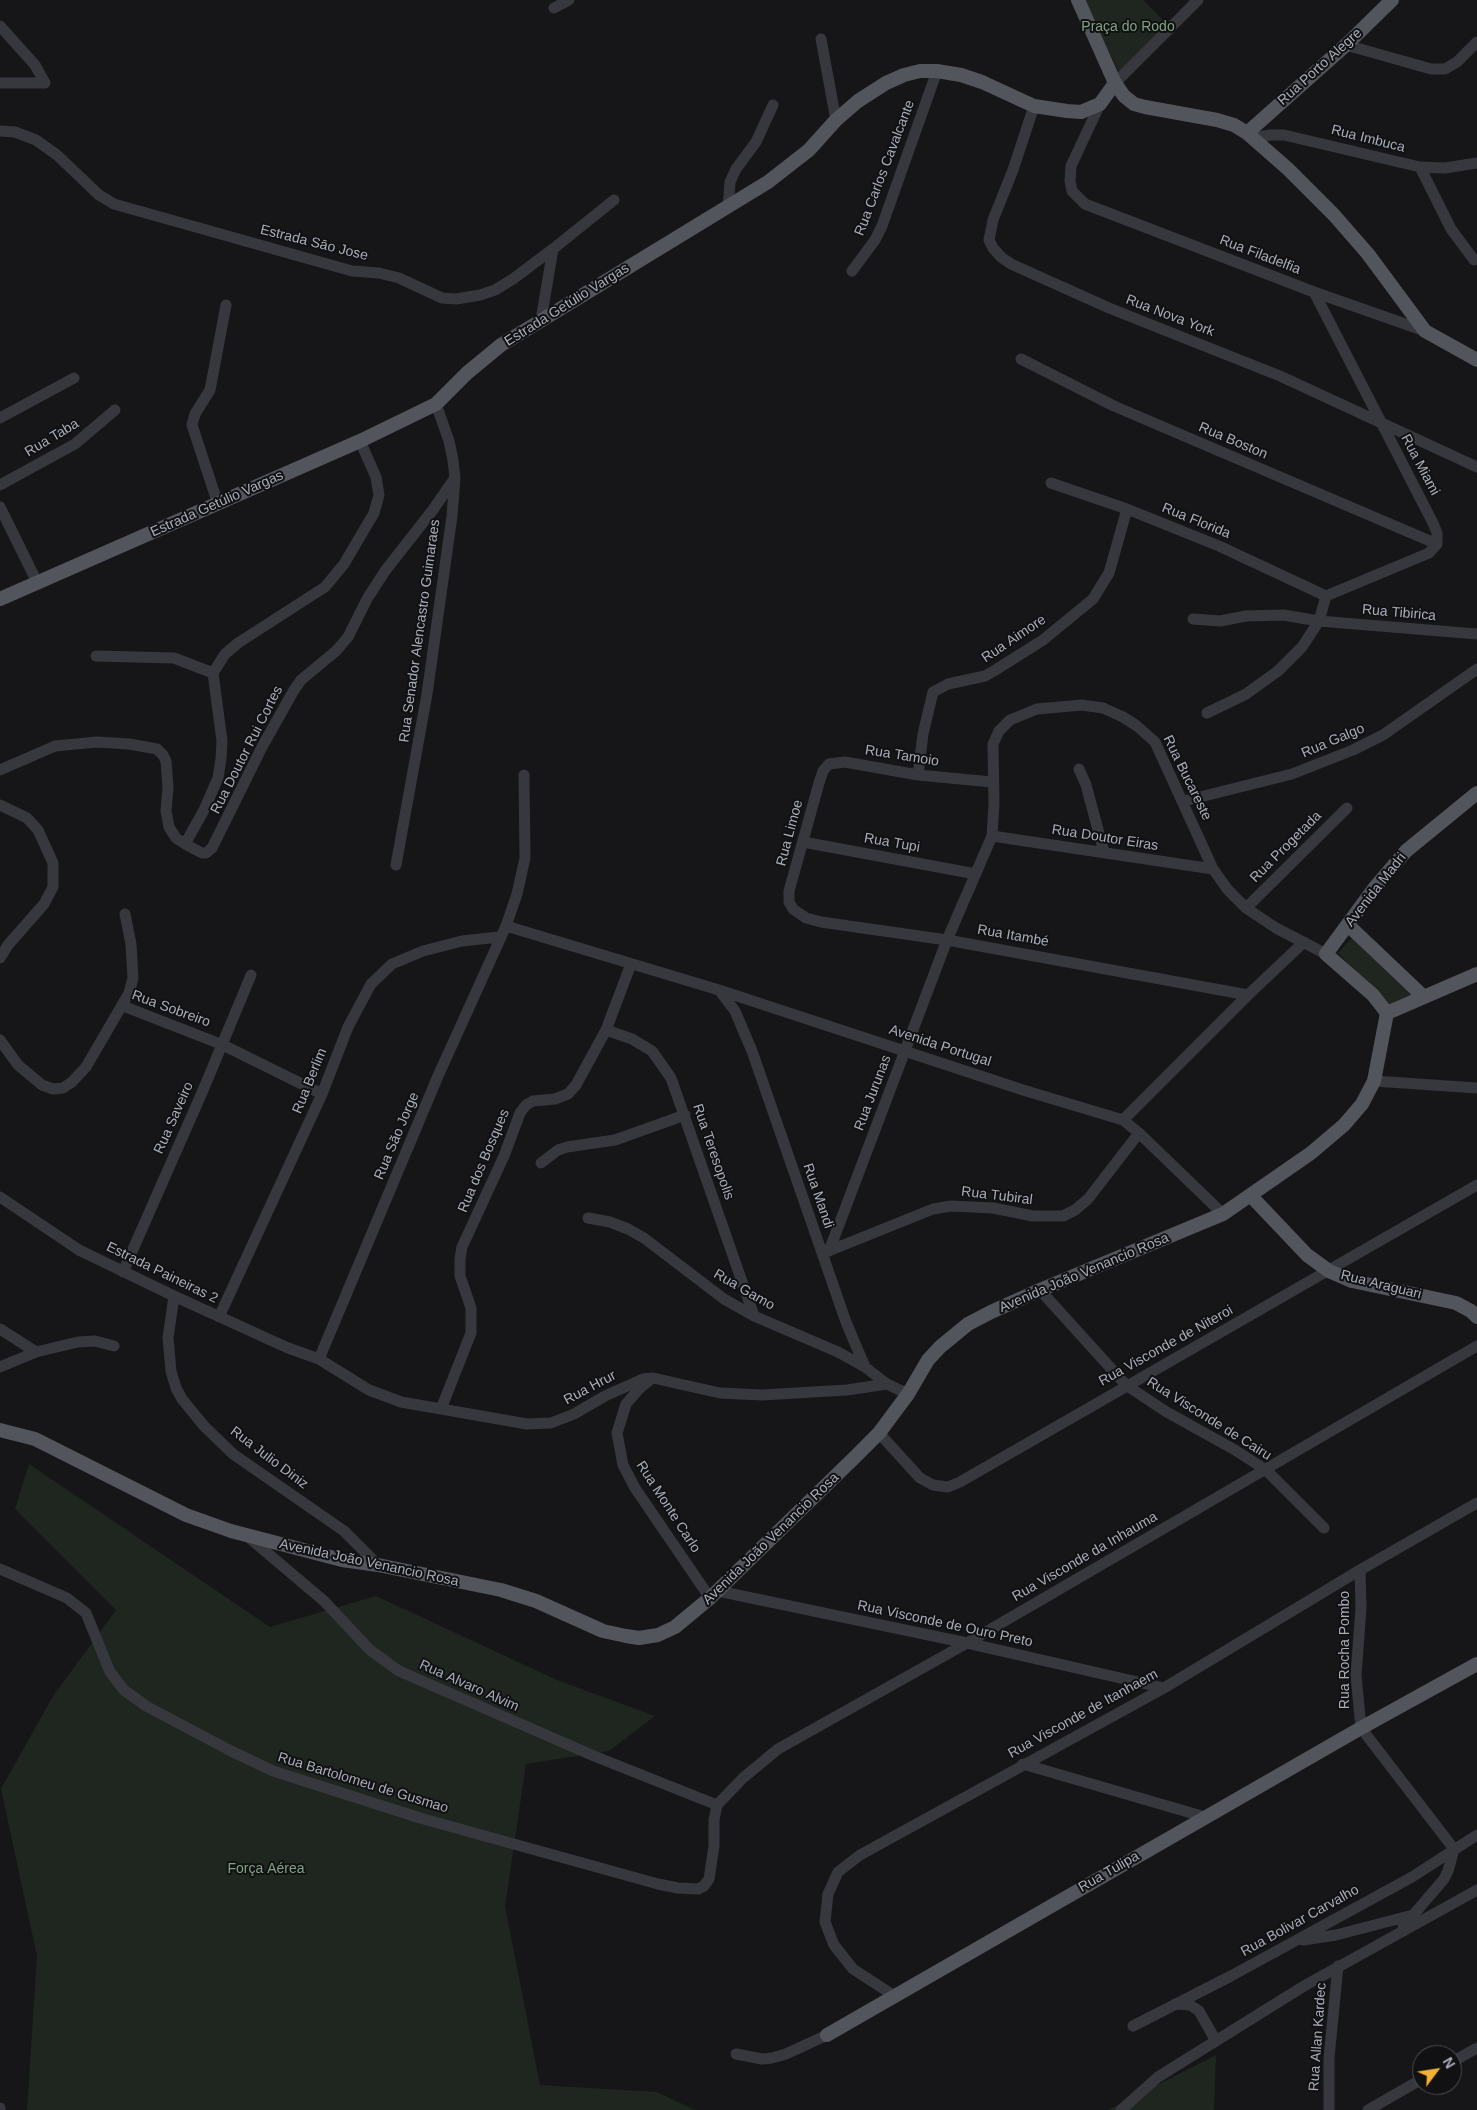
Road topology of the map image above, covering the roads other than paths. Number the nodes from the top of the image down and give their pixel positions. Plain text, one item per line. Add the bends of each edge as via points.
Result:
1 (569, 0) edge
2 (1078, 0) edge
3 (1198, 0) edge
4 (1392, 0) edge
5 (554, 8) dead end
6 (0, 26) edge
7 (821, 39) dead end
8 (1477, 42) edge
9 (1346, 45) junction
10 (937, 71) junction
11 (0, 83) edge
12 (1115, 83) junction
13 (1100, 104) junction
14 (772, 105) dead end
15 (1034, 106) junction
16 (836, 120) junction
17 (0, 131) edge
18 (1250, 135) junction
19 (1477, 163) edge
20 (1420, 167) junction
21 (614, 200) dead end
22 (728, 208) junction
23 (553, 249) junction
24 (1474, 260) dead end
25 (852, 271) dead end
26 (1314, 292) junction
27 (226, 305) dead end
28 (541, 320) junction
29 (1425, 331) junction
30 (1021, 359) dead end
31 (1477, 360) edge
32 (74, 378) dead end
33 (436, 404) junction
34 (115, 410) dead end
35 (0, 418) edge
36 (1380, 422) junction
37 (360, 441) junction
38 (1477, 467) edge
39 (455, 478) junction
40 (1050, 483) dead end
41 (0, 485) edge
42 (218, 504) junction
43 (0, 507) edge
44 (1127, 509) junction
45 (1436, 544) junction
46 (37, 582) junction
47 (1326, 596) junction
48 (0, 599) edge
49 (1193, 619) dead end
50 (1319, 621) junction
51 (1477, 634) edge
52 (96, 656) dead end
53 (1477, 669) edge
54 (213, 673) junction
55 (1207, 713) dead end
56 (1079, 769) dead end
57 (0, 770) edge
58 (524, 775) dead end
59 (918, 775) junction
60 (992, 782) junction
61 (819, 783) joint
62 (1477, 792) edge
63 (1184, 801) junction
64 (0, 805) edge
65 (1347, 808) dead end
66 (992, 836) junction
67 (803, 842) junction
68 (185, 844) junction
69 (1104, 852) junction
70 (396, 865) dead end
71 (1213, 869) junction
72 (976, 874) junction
73 (789, 891) joint
74 (1246, 908) junction
75 (125, 914) dead end
76 (1348, 925) junction
77 (506, 926) junction
78 (499, 937) junction
79 (947, 940) junction
80 (1304, 942) junction
81 (1326, 954) junction
82 (0, 958) edge
83 (631, 964) junction
84 (1477, 974) edge
85 (250, 975) dead end
86 (719, 990) junction
87 (1248, 994) junction
88 (1424, 997) junction
89 (123, 1006) junction
90 (1387, 1013) junction
91 (606, 1030) junction
92 (0, 1040) edge
93 (222, 1045) junction
94 (905, 1050) junction
95 (1374, 1081) junction
96 (1477, 1088) edge
97 (322, 1094) junction
98 (685, 1115) junction
99 (1123, 1120) junction
100 (1139, 1133) junction
101 (541, 1163) dead end
102 (1477, 1185) edge
103 (1251, 1196) junction
104 (0, 1197) edge
105 (1223, 1214) junction
106 (588, 1218) dead end
107 (826, 1252) junction
108 (1329, 1271) junction
109 (123, 1272) junction
110 (1040, 1290) junction
111 (174, 1296) junction
112 (754, 1316) junction
113 (219, 1317) junction
114 (1477, 1317) edge
115 (0, 1330) edge
116 (114, 1346) dead end
117 (1477, 1346) edge
118 (36, 1352) junction
119 (319, 1359) junction
120 (0, 1366) edge
121 (865, 1367) junction
122 (653, 1378) junction
123 (887, 1384) junction
124 (1126, 1385) junction
125 (908, 1394) junction
126 (441, 1409) junction
127 (0, 1430) edge
128 (879, 1433) junction
129 (1266, 1470) junction
130 (1477, 1503) edge
131 (1324, 1528) dead end
132 (246, 1535) junction
133 (378, 1565) junction
134 (0, 1569) edge
135 (1360, 1570) junction
136 (714, 1594) junction
137 (966, 1643) junction
138 (1477, 1664) edge
139 (1164, 1688) junction
140 (1361, 1728) junction
141 (1023, 1764) junction
142 (717, 1805) junction
143 (1205, 1817) junction
144 (1477, 1835) edge
145 (1465, 1842) junction
146 (1477, 1843) edge
147 (1454, 1849) junction
148 (1477, 1890) edge
149 (1413, 1915) junction
150 (1398, 1932) junction
151 (1296, 1941) junction
152 (1338, 1966) junction
153 (893, 1995) junction
154 (1175, 2004) junction
155 (1133, 2026) dead end
156 (827, 2035) joint
157 (1216, 2041) junction
158 (1477, 2048) edge
159 (736, 2054) dead end
160 (1462, 2056) edge
161 (1412, 2085) edge
162 (1121, 2110) edge
163 (1329, 2110) edge
164 (1368, 2110) edge

1 - 5 street
2 - 12 main road
3 - 12 street
4 - 9 main road, Rua Porto Alegre
6 - 11 street via 35,65 45,83
7 - 16 street
8 - 9 street via 1445,69 1431,69
9 - 18 main road, Rua Porto Alegre
10 - 15 main road, Estrada Getúlio Vargas via 982,82
10 - 16 main road, Estrada Getúlio Vargas via 920,71 886,83
10 - 25 street, Rua Carlos Cavalcante via 882,226
12 - 13 main road
12 - 18 main road via 1134,104 1157,111 1217,120
13 - 15 main road, Estrada Getúlio Vargas via 1081,112
13 - 26 street, Rua Filadelfia via 1071,166 1072,191 1085,204
14 - 22 street via 756,142 730,182
15 - 36 street, Rua Nova York via 993,220 989,240 1001,257 1109,308 1280,376
16 - 22 main road, Estrada Getúlio Vargas via 789,167
17 - 23 street, Estrada Sāo Jose via 15,132 36,140 114,204 352,271 400,278 442,298 456,299 495,290
18 - 20 street, Rua Imbuca via 1284,136
18 - 29 main road via 1288,169 1368,254
19 - 20 street, Rua Imbuca via 1445,168
20 - 24 street via 1451,229
21 - 23 street, Estrada Sāo Jose
22 - 28 main road, Estrada Getúlio Vargas
23 - 28 street
26 - 29 street, Rua Filadelfia
26 - 36 street, Rua Miami
27 - 42 street via 210,390 192,425
28 - 33 main road, Estrada Getúlio Vargas via 501,345
29 - 31 main road
30 - 45 street, Rua Boston via 1114,406
32 - 35 street
33 - 37 main road, Estrada Getúlio Vargas
33 - 39 street, Rua Senador Alencastro Guimaraes via 449,441
34 - 41 street, Rua Taba via 75,444
36 - 38 street, Rua Nova York
36 - 45 street, Rua Miami via 1433,522
37 - 42 main road, Estrada Getúlio Vargas
37 - 54 street via 376,477 379,495 374,513 344,564 325,587 238,643 225,654
39 - 68 street, Rua Doutor Rui Cortes via 385,571 348,637 294,690 212,848 206,853
39 - 70 street, Rua Senador Alencastro Guimaraes via 427,694
40 - 44 street, Rua Florida
42 - 46 main road, Estrada Getúlio Vargas
43 - 46 street
44 - 47 street, Rua Florida via 1219,546
44 - 59 street, Rua Aimore via 1109,573 1093,599 998,670 948,684 933,692
45 - 47 street via 1429,553
46 - 48 main road, Estrada Getúlio Vargas
47 - 50 street
49 - 50 street, Rua Tibirica via 1220,622 1246,616 1283,615
50 - 51 street, Rua Tibirica
50 - 55 street via 1302,646 1278,671 1246,694
52 - 54 street via 174,658
53 - 63 street, Rua Galgo via 1383,735 1353,750 1292,774
54 - 68 street via 222,742 221,759 204,810
56 - 69 street
57 - 68 street via 55,746 97,742 157,749 166,761 169,827
58 - 77 street, Rua São Jorge via 525,858
59 - 60 street, Rua Tamoio
59 - 61 street, Rua Tamoio via 845,762 829,764
60 - 63 street, Rua Bucareste via 993,744 998,731 1010,720 1037,709 1082,705 1103,708 1123,717 1155,742
60 - 66 street, Rua Bucareste
61 - 67 street, Rua Limoe
62 - 76 main road, Avenida Madri via 1406,851
63 - 71 street, Rua Bucareste
64 - 82 street via 27,818 38,830 53,863 53,887 44,904
65 - 74 street, Rua Progetada
66 - 69 street, Rua Doutor Eiras
66 - 72 street, Rua Jurunas
67 - 72 street, Rua Tupi
67 - 73 street, Rua Limoe
69 - 71 street, Rua Doutor Eiras
71 - 74 street, Rua Bucareste
72 - 79 street, Rua Jurunas
73 - 79 street, Rua Itambé via 793,909 813,920
74 - 80 street, Rua Bucareste
75 - 89 street via 133,978
76 - 81 main road, Avenida Madri
76 - 88 main road
77 - 78 street, Rua São Jorge
77 - 83 street, Avenida Portugal
78 - 97 street, Rua Berlim via 454,943 392,964 371,984 352,1019
78 - 119 street, Rua São Jorge
79 - 87 street, Rua Itambé
79 - 94 street, Rua Jurunas
80 - 81 street, Rua Bucareste
80 - 87 street
81 - 90 main road via 1373,995
83 - 86 street, Avenida Portugal
83 - 91 street, Rua dos Bosques
84 - 88 main road
85 - 93 street, Rua Saveiro
86 - 94 street, Avenida Portugal
86 - 107 street, Rua Mandi via 735,1011 752,1051
87 - 99 street
88 - 90 main road
89 - 92 street, Rua Sobreiro via 86,1067 62,1088 42,1085 18,1065
89 - 93 street, Rua Sobreiro
90 - 95 main road, Avenida João Venancio Rosa
91 - 98 street, Rua Teresopolis via 632,1039 652,1051 671,1078
91 - 126 street, Rua dos Bosques via 584,1074 568,1094 533,1101 520,1113 462,1247 460,1276 471,1308 471,1333
93 - 97 street, Rua Sobreiro
93 - 109 street, Rua Saveiro
94 - 99 street, Avenida Portugal
94 - 107 street, Rua Jurunas
95 - 96 street
95 - 103 main road, Avenida João Venancio Rosa via 1362,1104 1344,1125 1311,1154
97 - 113 street, Rua Berlim
98 - 101 street via 615,1140 558,1150
98 - 112 street, Rua Teresopolis
99 - 100 street
100 - 105 street
100 - 107 street, Rua Tubiral via 1088,1199 1063,1216 1033,1216 993,1208 951,1206 933,1209
102 - 108 street, Rua Visconde de Niteroi
103 - 105 main road, Avenida João Venancio Rosa
103 - 108 main road, Rua Araguari via 1307,1255
104 - 109 street, Estrada Paineiras 2 via 79,1250
105 - 110 main road, Avenida João Venancio Rosa
106 - 112 street, Rua Gamo via 610,1222 644,1238 710,1290
107 - 121 street, Rua Mandi via 846,1322
108 - 114 main road, Rua Araguari via 1352,1281 1456,1303
108 - 124 street, Rua Visconde de Niteroi
109 - 111 street, Estrada Paineiras 2
110 - 124 street, Rua Visconde de Cairu
110 - 125 main road, Avenida João Venancio Rosa via 991,1312 961,1330 928,1360
111 - 113 street, Estrada Paineiras 2
111 - 133 street, Rua Julio Diniz via 168,1338 171,1371 182,1399 204,1426 234,1454 344,1532
112 - 121 street, Rua Gamo
113 - 119 street, Estrada Paineiras 2
115 - 118 street
116 - 118 street via 95,1341 78,1342
117 - 129 street, Rua Visconde da Inhauma
118 - 120 street
119 - 126 street, Rua Hrur via 369,1390 400,1402
121 - 123 street, Rua Mandi
122 - 123 street, Rua Hrur via 720,1393 846,1390
122 - 126 street, Rua Hrur via 630,1384 551,1423 527,1424
122 - 136 street, Rua Monte Carlo via 626,1404 617,1434 623,1465 635,1488
123 - 125 street, Rua Mandi
124 - 128 street, Rua Visconde de Niteroi via 948,1487 933,1485 920,1478
124 - 129 street, Rua Visconde de Cairu
125 - 128 main road, Avenida João Venancio Rosa
127 - 132 main road, Avenida João Venancio Rosa via 35,1439 186,1515
128 - 136 main road, Avenida João Venancio Rosa
129 - 131 street, Rua Visconde de Cairu
129 - 137 street, Rua Visconde da Inhauma
130 - 135 street, Rua Visconde de Itanhaem
132 - 133 main road, Avenida João Venancio Rosa via 342,1560
132 - 142 street, Rua Alvaro Alvim via 324,1601 370,1650 399,1671 594,1756
133 - 136 main road, Avenida João Venancio Rosa via 501,1590 536,1601 603,1631 639,1638 658,1635 675,1627
134 - 142 street, Rua Bartolomeu de Gusmao via 67,1598 86,1613 110,1672 124,1690 146,1706 273,1771 420,1818 658,1884 692,1890 704,1886 709,1879
135 - 139 street, Rua Visconde de Itanhaem
135 - 140 street, Rua Rocha Pombo via 1356,1675
136 - 137 street, Rua Visconde de Ouro Preto
137 - 139 street, Rua Visconde de Ouro Preto
137 - 142 street, Rua Visconde da Inhauma via 778,1749
138 - 140 main road, Rua Tulipa
139 - 141 street, Rua Visconde de Itanhaem
140 - 143 main road, Rua Tulipa
140 - 147 street, Rua Rocha Pombo
141 - 143 street
141 - 153 street, Rua Visconde de Itanhaem via 860,1855 838,1872 828,1894 825,1922 834,1945 853,1969
143 - 153 main road, Rua Tulipa
144 - 145 street, Rua Bolivar Carvalho
145 - 146 street
145 - 147 street, Rua Bolivar Carvalho
147 - 149 street via 1444,1879
147 - 151 street, Rua Bolivar Carvalho via 1412,1877
148 - 150 street
149 - 150 street
149 - 151 street via 1336,1935
150 - 152 street
151 - 154 street, Rua Bolivar Carvalho
152 - 157 street
152 - 163 street, Rua Allan Kardec via 1329,2058
153 - 156 main road, Rua Tulipa
154 - 155 street, Rua Bolivar Carvalho
154 - 157 street via 1190,2005 1199,2011
156 - 159 street, Rua Tulipa via 772,2058
157 - 162 street via 1158,2077
158 - 160 street
161 - 164 street

